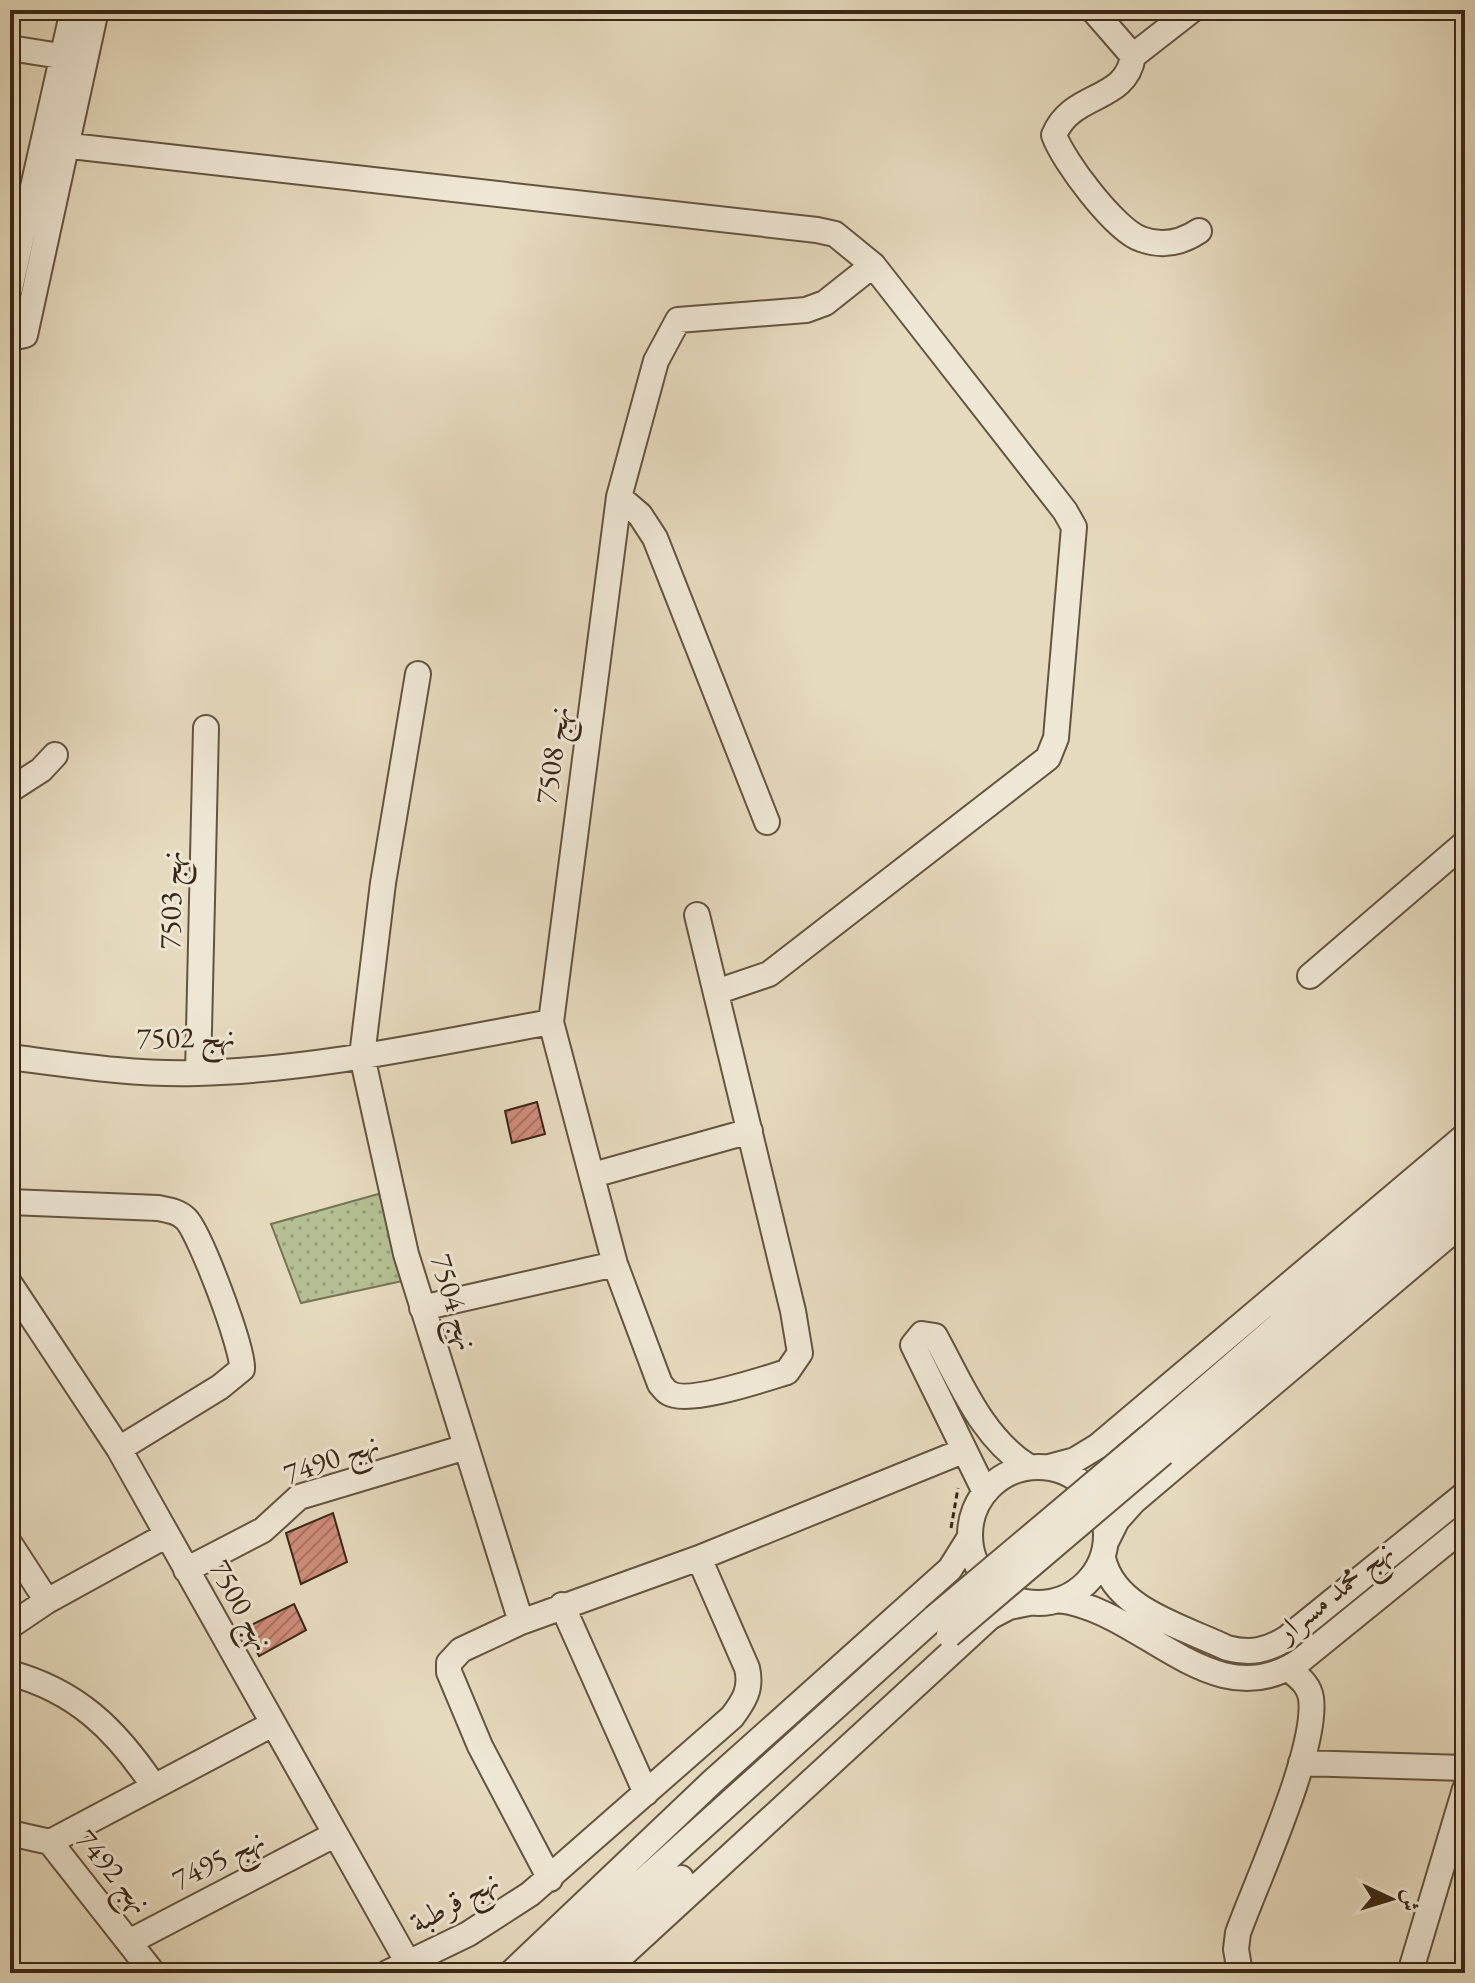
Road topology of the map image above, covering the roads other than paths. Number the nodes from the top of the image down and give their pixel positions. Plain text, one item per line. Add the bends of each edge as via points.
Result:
1 (73, 10) edge
2 (96, 10) edge
3 (1093, 10) edge
4 (1192, 10) edge
5 (10, 48) edge
6 (1133, 56) junction
7 (63, 57) junction
8 (88, 61) junction
9 (56, 144) junction
10 (1199, 231) dead end
11 (873, 265) junction
12 (10, 289) edge
13 (18, 336) edge
14 (619, 497) junction
15 (418, 674) dead end
16 (206, 728) dead end
17 (55, 755) dead end
18 (10, 790) edge
19 (767, 822) dead end
20 (1465, 843) edge
21 (697, 915) dead end
22 (1310, 976) dead end
23 (716, 992) junction
24 (551, 1022) junction
25 (362, 1056) junction
26 (10, 1057) edge
27 (198, 1073) junction
28 (750, 1131) junction
29 (1465, 1136) edge
30 (1465, 1164) edge
31 (593, 1175) junction
32 (1465, 1194) edge
33 (10, 1202) edge
34 (1465, 1221) edge
35 (615, 1264) junction
36 (10, 1284) edge
37 (422, 1308) junction
38 (1156, 1445) junction
39 (466, 1447) junction
40 (119, 1449) junction
41 (963, 1451) junction
42 (1039, 1467) junction
43 (985, 1492) junction
44 (1465, 1494) edge
45 (1465, 1527) edge
46 (167, 1535) junction
47 (970, 1537) junction
48 (10, 1544) edge
49 (1104, 1550) junction
50 (699, 1558) junction
51 (186, 1570) junction
52 (1058, 1600) junction
53 (47, 1601) junction
54 (1029, 1603) junction
55 (562, 1605) junction
56 (521, 1622) junction
57 (10, 1626) edge
58 (942, 1627) junction
59 (1289, 1669) junction
60 (10, 1673) edge
61 (271, 1725) junction
62 (1301, 1763) junction
63 (1465, 1768) edge
64 (153, 1785) junction
65 (1465, 1789) edge
66 (646, 1793) junction
67 (10, 1833) edge
68 (334, 1835) junction
69 (50, 1842) junction
70 (550, 1879) junction
71 (131, 1941) junction
72 (397, 1968) edge
73 (153, 1973) edge
74 (511, 1973) edge
75 (541, 1973) edge
76 (576, 1973) edge
77 (603, 1973) edge
78 (1240, 1973) edge
79 (1410, 1973) edge

1 - 7 street
2 - 8 street
3 - 6 street
4 - 6 street
5 - 7 street
6 - 10 street via 1122,83 1061,118 1054,135 1060,151 1109,213 1139,239 1183,242
7 - 8 street
7 - 9 street
8 - 9 street
9 - 11 street via 817,230 835,234
9 - 12 street
9 - 13 street
11 - 14 street, نهج 7508 via 825,303 806,310 678,320 656,361
11 - 23 street via 1074,527 1056,738 1048,758 769,974
14 - 19 street via 655,538
14 - 24 street, نهج 7508
15 - 25 street, نهج 7504 via 383,883
16 - 27 street, نهج 7503
17 - 18 street
20 - 22 street
21 - 23 street
23 - 28 street
24 - 25 street, نهج 7502
24 - 31 street
25 - 27 street, نهج 7502
25 - 37 street, نهج 7504
26 - 27 street, نهج 7502
28 - 31 street
28 - 35 street via 799,1337 795,1365 787,1372 707,1393 669,1393 652,1366
29 - 42 street via 1098,1446 1075,1460
30 - 38 street
31 - 35 street
32 - 38 street
33 - 40 street via 158,1208 175,1211 193,1228 239,1347 242,1369
34 - 49 street via 1134,1501 1117,1520
35 - 37 street
36 - 40 street, نهج 7500
37 - 39 street, نهج 7504
38 - 58 street, bridge
39 - 51 street, نهج 7490 via 299,1497 263,1530
39 - 56 street, نهج 7504
40 - 46 street, نهج 7500
41 - 42 street via 913,1345 922,1334 935,1336 985,1427 1002,1447
41 - 43 street
41 - 50 street
42 - 43 street via 1005,1475
42 - 49 street via 1070,1474 1089,1489 1105,1519
43 - 47 street
44 - 49 street, نهج محمد مسرار via 1287,1638 1265,1650 1227,1648 1135,1603 1113,1584
45 - 59 street, نهج محمد مسرار
46 - 51 street, نهج 7500
46 - 53 street
47 - 54 street via 975,1561 988,1581 1007,1596
47 - 74 street via 950,1569 712,1782
48 - 53 street
49 - 52 street via 1090,1579
50 - 55 street
50 - 66 street, نهج قرطبة via 741,1651 748,1690 732,1717
51 - 61 street, نهج 7500
52 - 54 street
52 - 59 street, نهج محمد مسرار via 1094,1610 1229,1678 1260,1679
53 - 57 street
54 - 77 street via 990,1617
55 - 56 street
55 - 66 street
56 - 70 street via 461,1650 449,1663 449,1672 480,1746
58 - 75 street
58 - 76 street
59 - 62 street via 1305,1682 1311,1696
60 - 64 street via 68,1698 108,1725
61 - 64 street
61 - 68 street, نهج 7500
62 - 63 street
62 - 78 street via 1238,1933
64 - 69 street
65 - 79 street
66 - 70 street, نهج قرطبة
67 - 69 street, نهج 7492
68 - 71 street, نهج 7495
68 - 72 street, نهج 7500
69 - 71 street, نهج 7492
70 - 72 street, نهج قرطبة via 490,1921
71 - 73 street, نهج 7492

